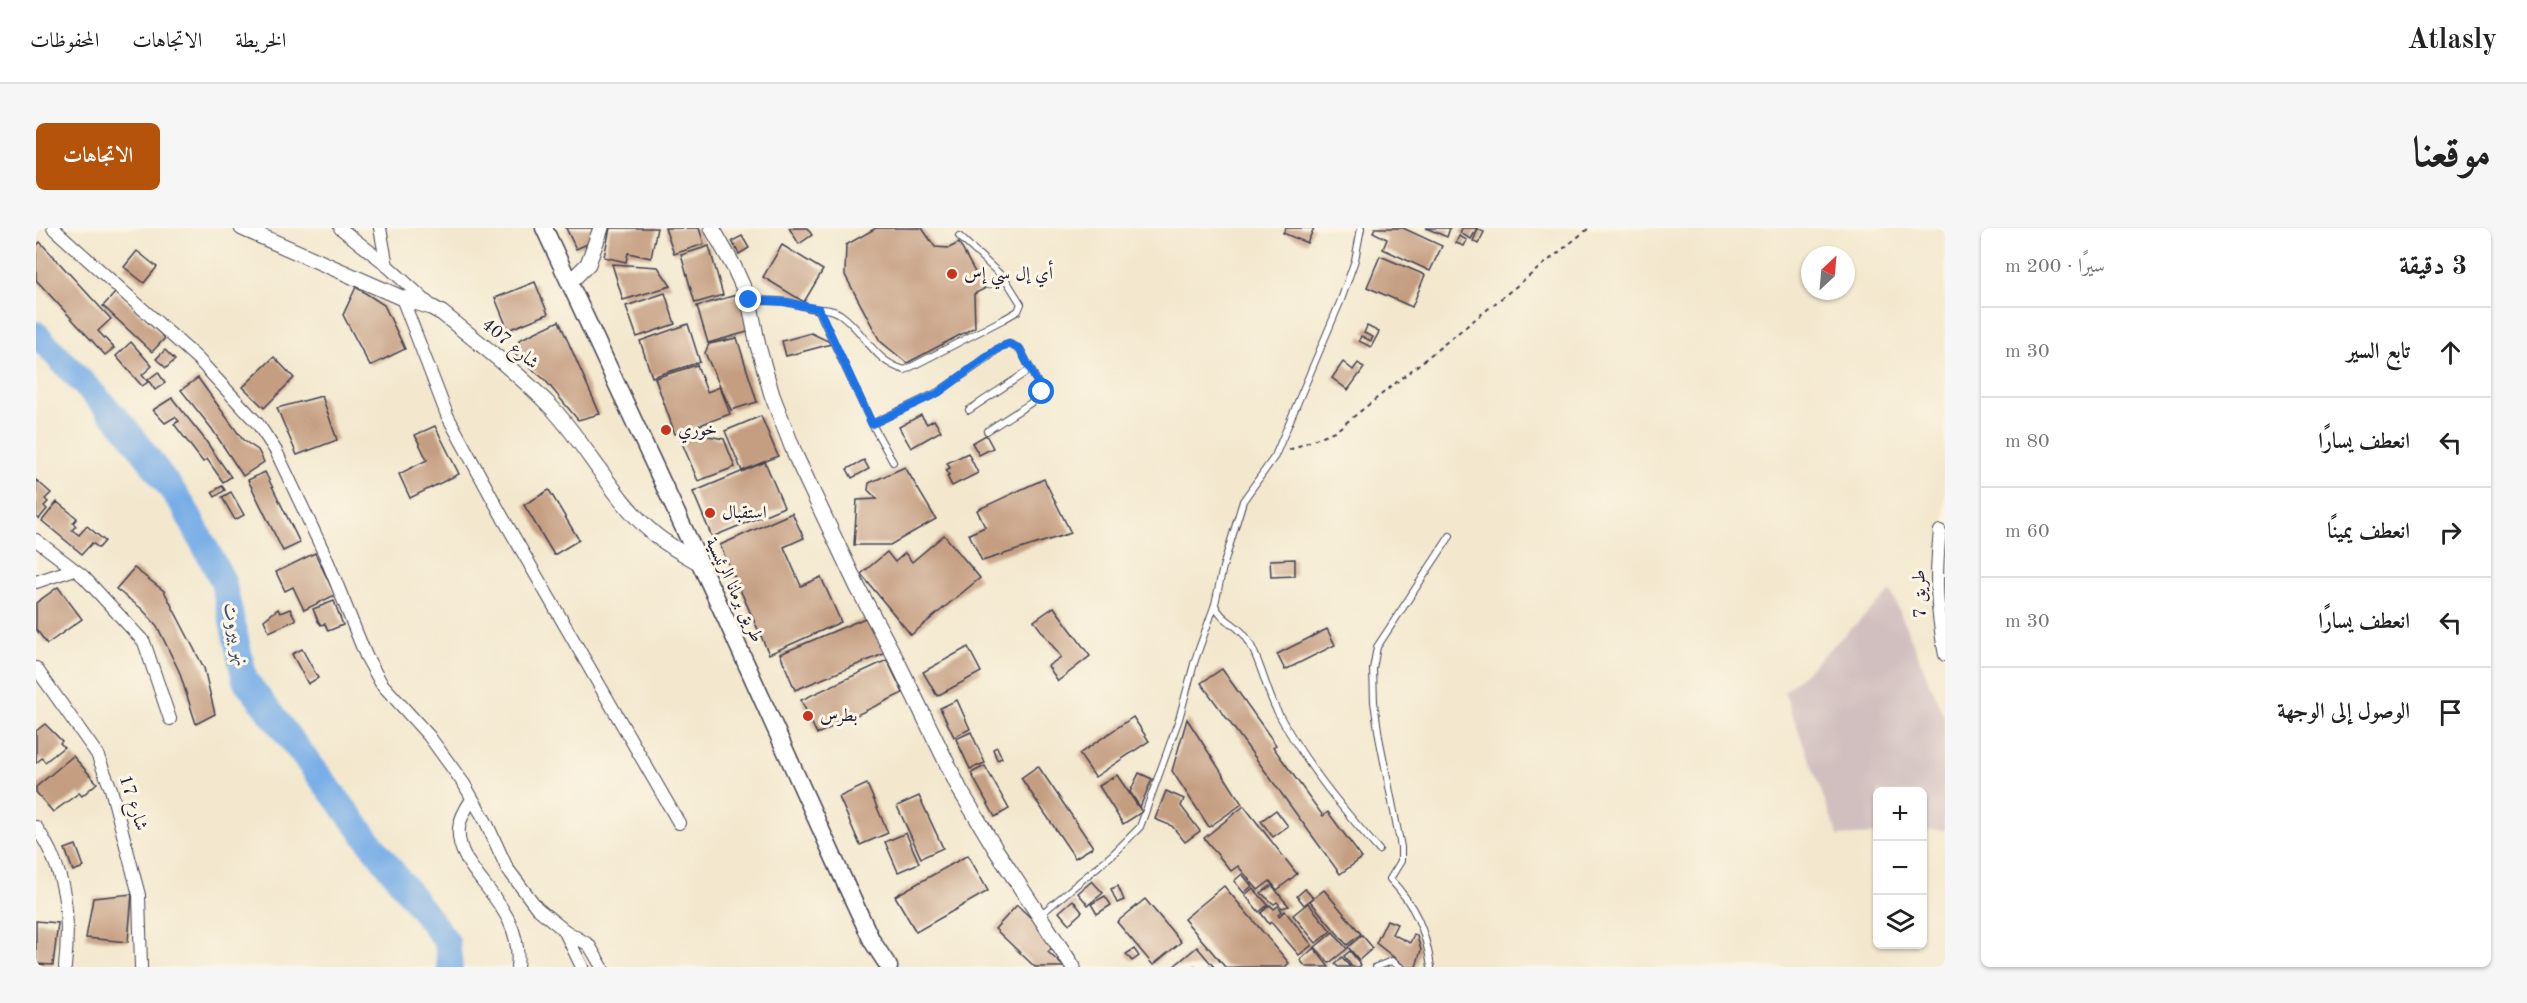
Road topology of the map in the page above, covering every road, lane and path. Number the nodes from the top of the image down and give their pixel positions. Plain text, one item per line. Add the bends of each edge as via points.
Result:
1 (53, 228) edge
2 (242, 228) edge
3 (340, 228) edge
4 (380, 228) edge
5 (544, 228) edge
6 (601, 228) edge
7 (712, 228) edge
8 (1361, 228) edge
9 (1589, 228) edge
10 (959, 236) dead end
11 (387, 266) junction
12 (1006, 280) junction
13 (569, 283) junction
14 (987, 285) dead end
15 (402, 298) junction
16 (749, 300) junction
17 (431, 307) junction
18 (819, 309) junction
19 (1031, 369) junction
20 (969, 410) dead end
21 (872, 424) junction
22 (987, 431) dead end
23 (1275, 456) junction
24 (893, 462) dead end
25 (1943, 530) edge
26 (1450, 536) dead end
27 (36, 540) edge
28 (700, 563) junction
29 (72, 570) junction
30 (36, 582) edge
31 (1215, 604) junction
32 (1945, 655) edge
33 (36, 668) edge
34 (170, 718) dead end
35 (472, 799) junction
36 (678, 824) dead end
37 (36, 827) edge
38 (1379, 850) dead end
39 (1040, 915) junction
40 (564, 930) junction
41 (65, 967) edge
42 (141, 967) edge
43 (517, 967) edge
44 (582, 967) edge
45 (602, 967) edge
46 (889, 967) edge
47 (1072, 967) edge
48 (1376, 967) edge
49 (1400, 967) edge
50 (1431, 967) edge

1 - 35 street via 198,359 258,424 276,451 381,683 429,736
2 - 15 street, شارع 407
3 - 11 street
4 - 11 street
5 - 13 main road, طريق برمانا الرئيسية
6 - 13 street via 588,264
7 - 16 street
8 - 23 lane via 1341,300
9 - 23 path via 1337,430
10 - 12 lane
11 - 17 street
12 - 14 lane
12 - 18 lane via 1022,304 1018,311 905,370 881,360 838,313
13 - 28 main road, طريق برمانا الرئيسية
15 - 17 street, شارع 407
15 - 36 street via 447,415
16 - 18 lane
16 - 39 street via 772,395 796,457 960,790
17 - 28 street, شارع 407 via 544,400 653,533
18 - 21 lane
19 - 20 lane
19 - 21 lane via 1020,349 1009,344 1000,347 938,393
19 - 22 lane via 1042,392 1040,397
21 - 24 lane
23 - 31 lane via 1243,501
25 - 32 street, طريق 7 via 1935,573 1937,618
26 - 50 lane via 1377,647 1373,669 1379,737 1401,847 1401,861 1390,879 1408,898 1420,921
27 - 29 street
28 - 46 main road, طريق برمانا الرئيسية via 872,941
29 - 30 street
29 - 34 street via 83,576 144,642
31 - 38 lane via 1219,614 1246,638 1275,707 1298,749 1338,805
31 - 39 lane via 1140,827
33 - 42 street, شارع 17 via 97,754 111,789 139,895
35 - 40 street via 507,868 541,913
35 - 43 street via 459,825 460,843 469,863 507,915 516,940
37 - 41 street via 55,858 68,910
39 - 47 street
40 - 44 street
40 - 45 street via 589,945
48 - 49 lane via 1392,961

